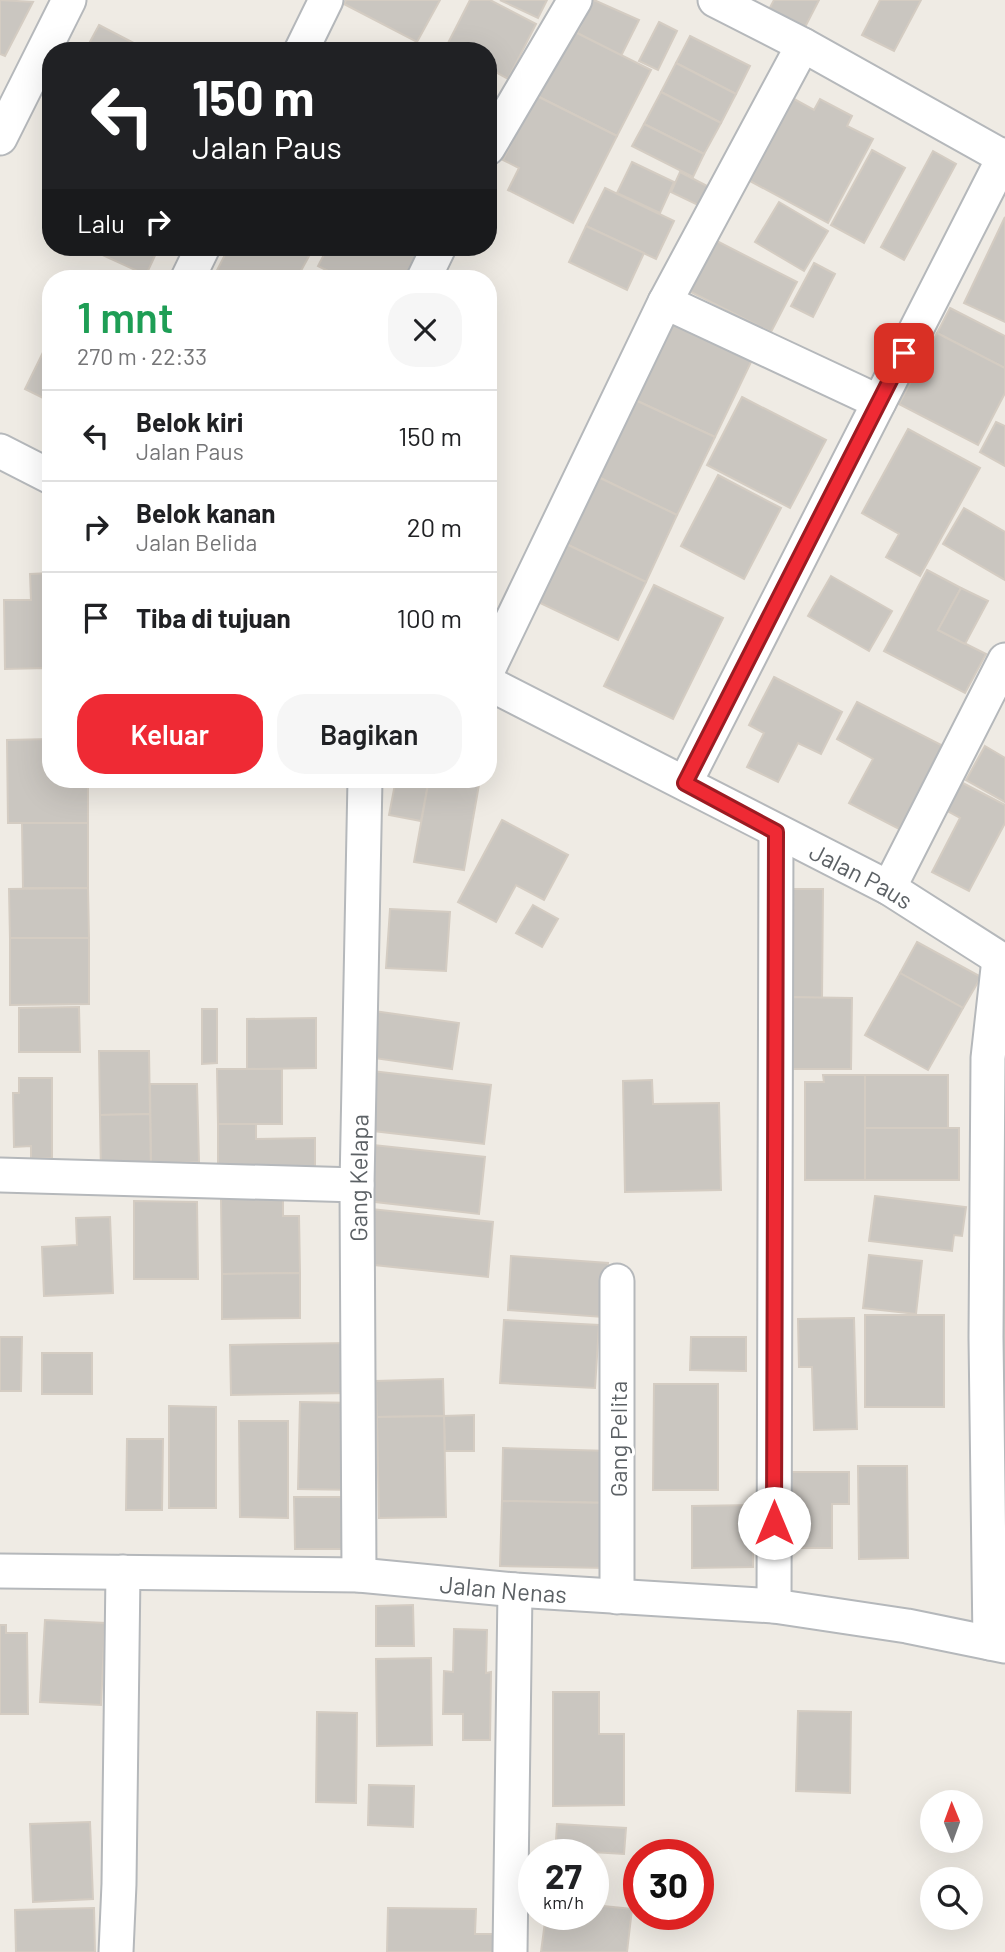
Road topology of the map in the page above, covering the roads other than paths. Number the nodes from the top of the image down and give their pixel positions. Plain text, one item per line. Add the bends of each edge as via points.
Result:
1 (69, 0) edge
2 (326, 0) edge
3 (575, 0) edge
4 (715, 0) edge
5 (48, 42) edge
6 (305, 42) edge
7 (803, 45) junction
8 (42, 54) edge
9 (497, 133) edge
10 (0, 138) edge
11 (1005, 157) edge
12 (665, 302) junction
13 (879, 402) junction
14 (0, 452) edge
15 (42, 473) edge
16 (497, 651) edge
17 (1005, 660) edge
18 (497, 688) edge
19 (685, 783) junction
20 (365, 788) edge
21 (776, 832) junction
22 (889, 888) junction
23 (1002, 960) edge
24 (0, 1175) edge
25 (356, 1185) junction
26 (617, 1281) dead end
27 (0, 1571) edge
28 (123, 1572) junction
29 (359, 1575) junction
30 (515, 1590) junction
31 (617, 1597) junction
32 (774, 1606) junction
33 (997, 1644) edge
34 (116, 1952) edge
35 (510, 1952) edge

1 - 5 street
2 - 6 street
3 - 9 street
4 - 7 street
7 - 11 street
7 - 12 street
8 - 10 street
11 - 13 street
12 - 13 street
12 - 16 street
13 - 19 street
14 - 15 street
17 - 22 street
18 - 19 street, Jalan Paus
19 - 21 street, Jalan Paus
20 - 25 street, Gang Kelapa
21 - 22 street, Jalan Paus
21 - 32 street
22 - 23 street, Jalan Paus
23 - 33 street via 988,1058 986,1338
24 - 25 street
25 - 29 street, Gang Kelapa
26 - 31 street, Gang Pelita
27 - 28 street, Jalan Nenas
28 - 29 street, Jalan Nenas
28 - 34 street
29 - 30 street, Jalan Nenas
30 - 31 street, Jalan Nenas
30 - 35 street
31 - 32 street, Jalan Nenas
32 - 33 street, Jalan Nenas

